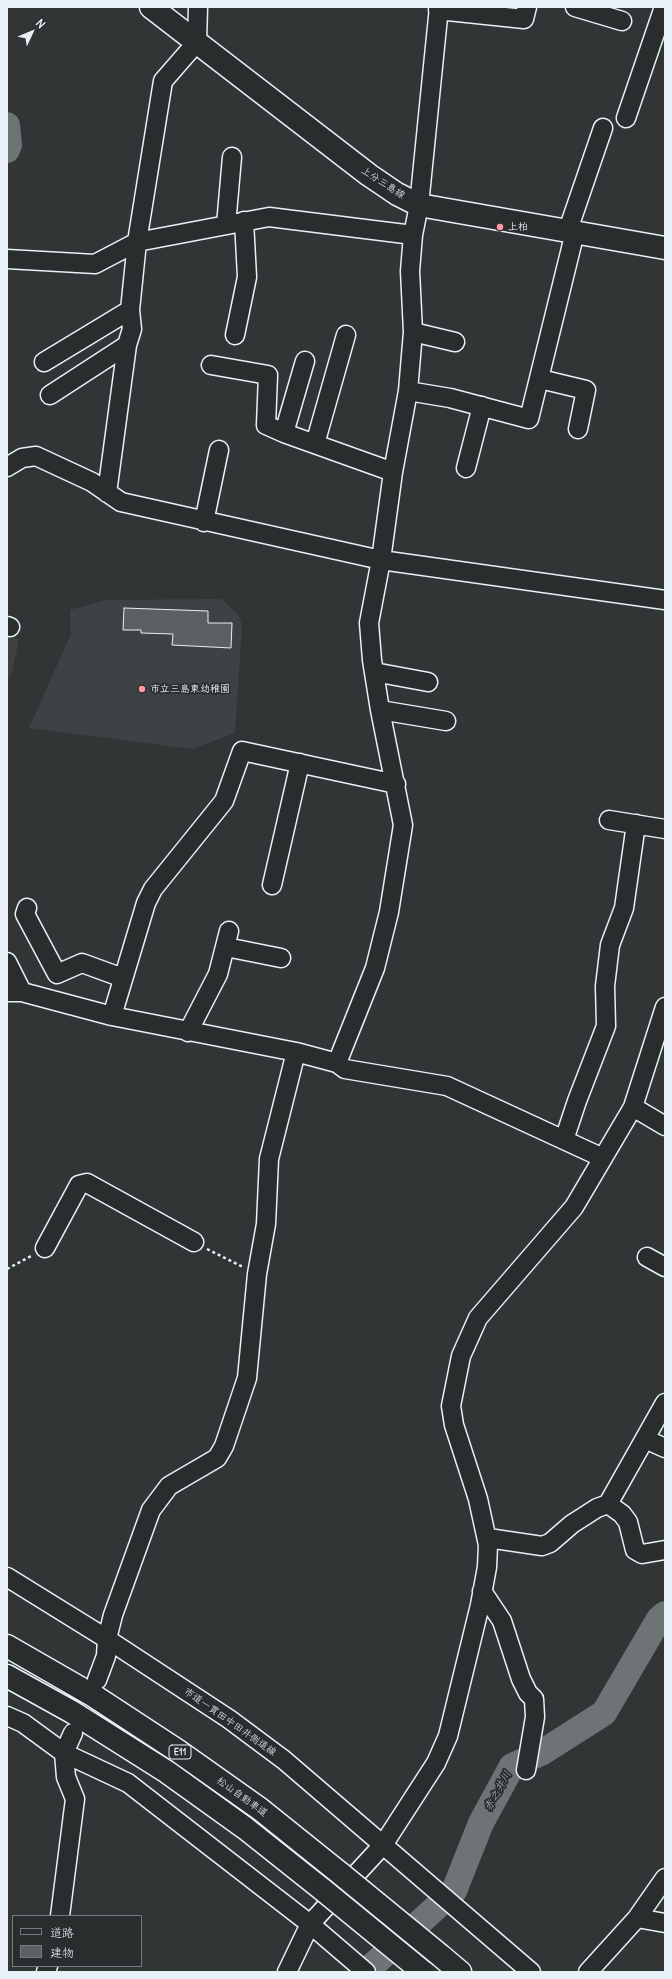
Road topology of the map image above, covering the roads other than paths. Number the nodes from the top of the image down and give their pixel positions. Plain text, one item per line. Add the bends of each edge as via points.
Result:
1 (151, 7) edge
2 (198, 7) edge
3 (575, 7) edge
4 (664, 7) edge
5 (438, 8) edge
6 (600, 10) edge
7 (517, 19) edge
8 (622, 21) dead end
9 (197, 42) junction
10 (626, 118) dead end
11 (603, 128) dead end
12 (232, 157) dead end
13 (418, 205) junction
14 (244, 221) junction
15 (226, 225) junction
16 (571, 231) junction
17 (413, 235) junction
18 (138, 242) junction
19 (665, 248) edge
20 (7, 259) edge
21 (130, 310) junction
22 (413, 332) junction
23 (235, 335) dead end
24 (346, 335) dead end
25 (455, 342) dead end
26 (127, 345) junction
27 (305, 361) dead end
28 (44, 362) dead end
29 (211, 366) dead end
30 (540, 379) junction
31 (408, 390) junction
32 (50, 395) dead end
33 (482, 406) junction
34 (578, 429) dead end
35 (284, 433) junction
36 (315, 444) junction
37 (218, 450) dead end
38 (7, 467) edge
39 (466, 468) dead end
40 (394, 472) junction
41 (107, 493) junction
42 (204, 522) junction
43 (381, 560) junction
44 (665, 600) edge
45 (374, 672) junction
46 (428, 682) dead end
47 (380, 710) junction
48 (446, 721) dead end
49 (300, 763) junction
50 (396, 784) junction
51 (609, 820) dead end
52 (636, 824) junction
53 (665, 829) edge
54 (272, 885) dead end
55 (27, 908) dead end
56 (281, 958) dead end
57 (7, 962) edge
58 (123, 978) junction
59 (14, 992) edge
60 (665, 1007) edge
61 (112, 1016) junction
62 (188, 1032) junction
63 (296, 1052) junction
64 (337, 1062) junction
65 (633, 1106) junction
66 (665, 1126) edge
67 (564, 1140) junction
68 (603, 1158) junction
69 (194, 1242) road end
70 (46, 1248) road end
71 (647, 1257) dead end
72 (665, 1267) edge
73 (665, 1403) edge
74 (645, 1439) junction
75 (665, 1448) edge
76 (608, 1504) junction
77 (488, 1538) junction
78 (665, 1550) edge
79 (7, 1577) edge
80 (482, 1591) junction
81 (107, 1639) junction
82 (7, 1646) edge
83 (7, 1676) edge
84 (97, 1680) dead end
85 (7, 1716) edge
86 (73, 1733) dead end
87 (64, 1753) junction
88 (526, 1770) dead end
89 (383, 1844) junction
90 (665, 1878) edge
91 (60, 1915) edge
92 (637, 1918) junction
93 (665, 1923) edge
94 (310, 1924) junction
95 (287, 1972) edge
96 (366, 1972) edge
97 (423, 1972) edge
98 (460, 1972) edge
99 (531, 1972) edge
100 (588, 1972) edge

1 - 9 main road, 上分三島線
2 - 9 street
3 - 6 street
4 - 10 street via 645,86
5 - 7 street
5 - 13 street
6 - 8 street
9 - 13 main road, 上分三島線 via 369,175
9 - 18 street via 163,81
11 - 16 street
12 - 15 street
13 - 16 main road, 上分三島線
13 - 17 street
14 - 15 street
14 - 17 street via 269,216
14 - 23 street via 247,277
15 - 18 street
16 - 19 main road, 上分三島線
16 - 30 street
17 - 22 street via 410,271
18 - 20 street via 95,264
18 - 21 street
21 - 26 street via 132,329
21 - 28 street
22 - 25 street
22 - 31 street
24 - 36 street
26 - 32 street
26 - 41 street
27 - 35 street
29 - 35 street via 268,375 266,425
30 - 33 street via 529,419
30 - 34 street via 586,390
31 - 33 street
31 - 40 street
33 - 39 street
35 - 36 street
36 - 40 street
37 - 42 street
38 - 41 street via 22,458 36,456 92,482
40 - 43 street
41 - 42 street via 121,502
42 - 43 street
43 - 44 street
43 - 45 street via 369,623
45 - 46 street
45 - 47 street
47 - 48 street
47 - 50 street
49 - 50 street
49 - 54 street
49 - 58 street via 242,751 224,801 153,888
50 - 64 street via 403,825 388,912 375,968
51 - 52 street
52 - 53 street
52 - 67 street via 624,908 610,945 605,986 606,1026
55 - 58 street via 25,914 57,974 82,963
56 - 62 street via 228,939 218,974
57 - 59 street
58 - 61 street
59 - 61 street
60 - 65 street
61 - 62 street
62 - 63 street
63 - 64 street
63 - 81 street via 269,1159 266,1224 257,1274 247,1378 224,1446 217,1458 170,1486 151,1510 113,1615
64 - 67 street via 345,1069 447,1086
65 - 66 street
65 - 68 street
67 - 68 street
68 - 77 street via 574,1207 478,1318 461,1356 451,1406 454,1425
69 - 70 street via 87,1183 79,1185
71 - 72 street
73 - 74 street
74 - 75 street
74 - 76 street
76 - 77 street via 597,1508 572,1524 550,1543 542,1546
76 - 78 street via 628,1522 635,1550 642,1554
77 - 80 street via 487,1568
79 - 81 street, 市道一貫田中田井側道線
80 - 88 street via 502,1622 522,1679 528,1693 534,1699 535,1717
80 - 89 street via 448,1736 436,1763
81 - 84 street via 106,1656
81 - 89 street, 市道一貫田中田井側道線 via 229,1719 284,1760 335,1806
82 - 98 main road, 松山自動車道 / E11, bridge via 94,1696 260,1809
83 - 97 main road, E11, bridge via 72,1712 167,1772 245,1828
85 - 87 street via 23,1723
86 - 87 street
87 - 91 street via 66,1777 74,1799
87 - 94 street via 128,1783
89 - 94 street
89 - 99 street, 市道一貫田中田井側道線
90 - 92 street
92 - 93 street
92 - 100 street
94 - 95 street
94 - 96 street

